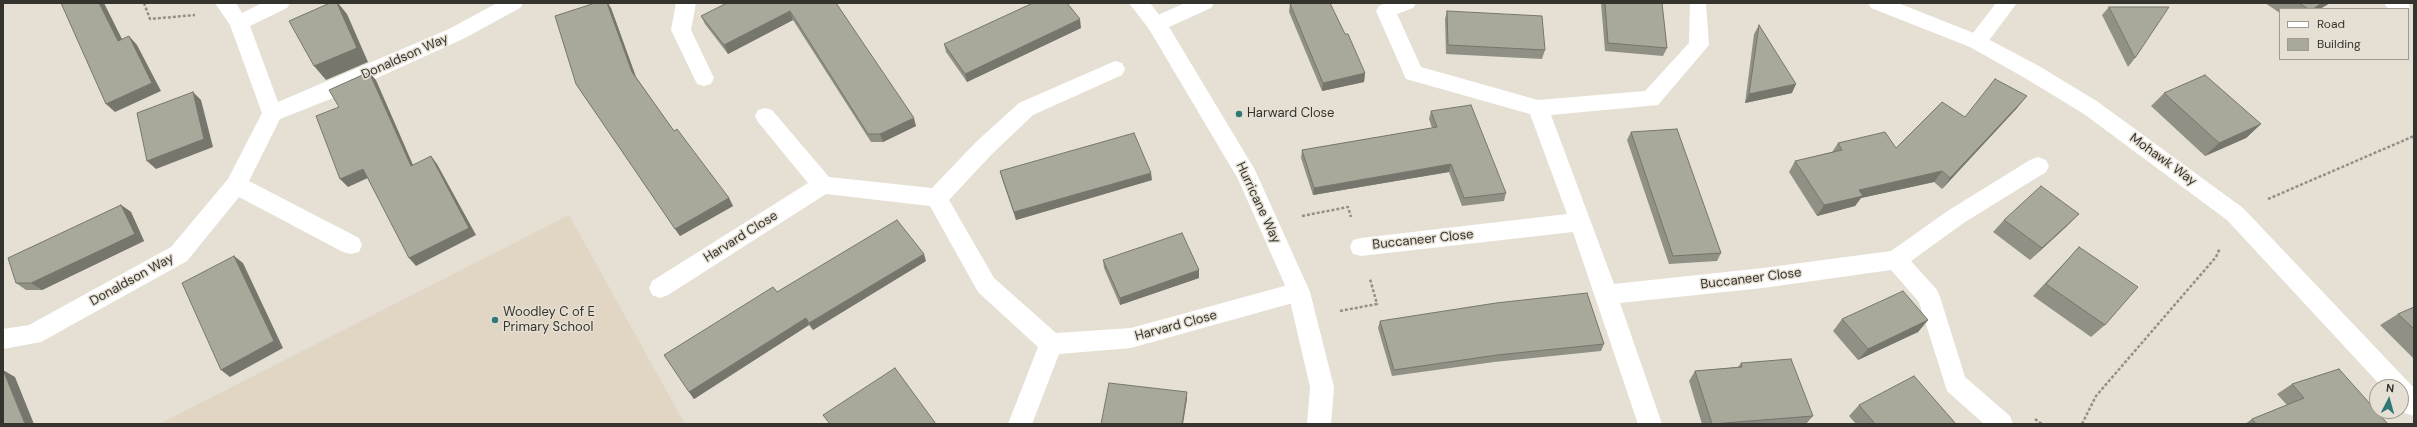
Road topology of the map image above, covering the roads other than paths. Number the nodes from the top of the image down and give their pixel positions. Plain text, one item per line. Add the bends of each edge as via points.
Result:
1 (280, 3) edge
2 (513, 3) edge
3 (686, 3) edge
4 (1140, 3) edge
5 (1204, 3) edge
6 (1406, 3) edge
7 (1878, 3) edge
8 (2007, 3) edge
9 (1698, 6) dead end
10 (232, 13) edge
11 (1156, 24) junction
12 (1977, 42) junction
13 (1115, 69) dead end
14 (704, 78) dead end
15 (1538, 108) junction
16 (272, 113) junction
17 (765, 116) dead end
18 (2038, 166) dead end
19 (236, 185) junction
20 (823, 186) junction
21 (937, 198) junction
22 (1581, 222) junction
23 (351, 245) dead end
24 (1361, 247) dead end
25 (1896, 260) junction
26 (660, 288) dead end
27 (1299, 292) junction
28 (1606, 295) junction
29 (3, 339) edge
30 (1051, 344) junction
31 (2391, 379) edge
32 (1020, 424) edge
33 (1319, 424) edge
34 (1650, 424) edge
35 (2001, 424) edge

1 - 10 street
2 - 16 street, Donaldson Way via 456,34 326,92
3 - 14 street via 681,30
4 - 11 street, Hurricane Way
5 - 11 street
6 - 15 street via 1386,11 1413,73
7 - 12 street, Mohawk Way
8 - 12 street
9 - 15 street via 1699,45 1650,99
10 - 16 street
11 - 27 street, Hurricane Way via 1247,176
12 - 31 street, Mohawk Way via 2091,108 2236,214
13 - 21 street via 1026,109 984,148
15 - 22 street
16 - 19 street, Donaldson Way
17 - 20 street
18 - 25 street, Buccaneer Close via 1957,216
19 - 23 street
19 - 29 street, Donaldson Way via 179,254 33,335
20 - 21 street
20 - 26 street, Harvard Close
21 - 30 street via 986,285
22 - 24 street, Buccaneer Close
22 - 28 street
25 - 28 street, Buccaneer Close
25 - 35 street via 1929,297 1955,383
27 - 30 street, Harvard Close via 1131,338
27 - 33 street, Hurricane Way via 1322,387
28 - 34 street
30 - 32 street

